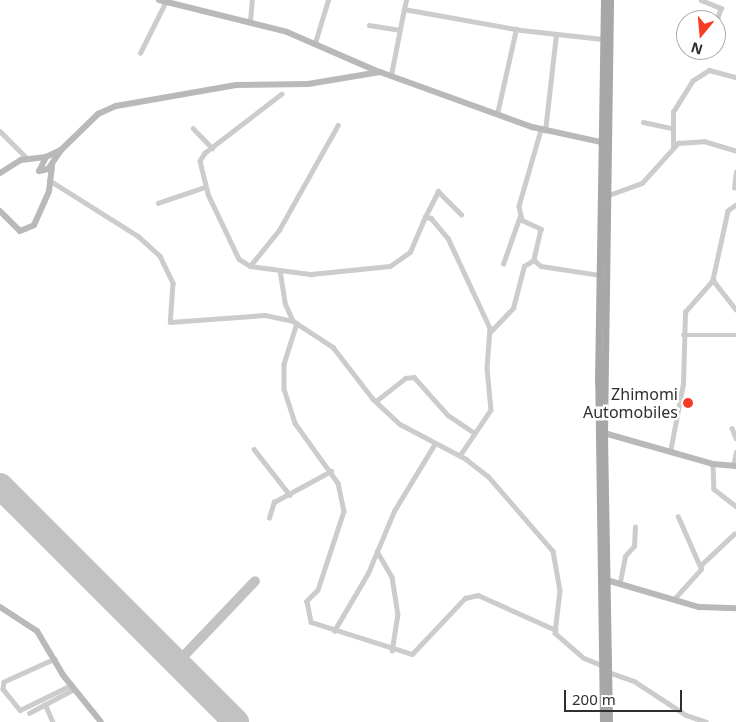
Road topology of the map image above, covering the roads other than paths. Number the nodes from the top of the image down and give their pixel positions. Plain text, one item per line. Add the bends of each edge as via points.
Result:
1 (252, 0) edge
2 (328, 0) edge
3 (406, 0) edge
4 (604, 0) edge
5 (610, 0) edge
6 (701, 0) edge
7 (166, 1) edge
8 (404, 9) junction
9 (720, 10) edge
10 (250, 21) junction
11 (369, 25) dead end
12 (516, 29) junction
13 (399, 30) junction
14 (556, 35) junction
15 (603, 39) junction
16 (315, 43) junction
17 (140, 52) dead end
18 (380, 72) junction
19 (391, 75) junction
20 (736, 77) edge
21 (282, 94) dead end
22 (497, 114) junction
23 (643, 122) dead end
24 (338, 125) dead end
25 (193, 128) dead end
26 (671, 128) junction
27 (0, 131) edge
28 (543, 131) junction
29 (601, 142) junction
30 (673, 147) junction
31 (212, 148) junction
32 (60, 150) junction
33 (736, 151) edge
34 (46, 157) junction
35 (27, 158) junction
36 (53, 164) junction
37 (39, 171) junction
38 (736, 172) edge
39 (0, 173) edge
40 (48, 179) junction
41 (205, 187) junction
42 (734, 188) dead end
43 (606, 196) junction
44 (158, 204) dead end
45 (736, 205) edge
46 (0, 211) edge
47 (462, 214) dead end
48 (520, 216) junction
49 (425, 217) junction
50 (534, 260) junction
51 (503, 264) dead end
52 (250, 266) junction
53 (280, 270) junction
54 (600, 275) junction
55 (713, 280) junction
56 (736, 309) edge
57 (295, 322) junction
58 (490, 332) junction
59 (683, 335) junction
60 (736, 335) edge
61 (376, 401) junction
62 (732, 428) dead end
63 (475, 433) junction
64 (604, 433) junction
65 (736, 438) edge
66 (434, 445) junction
67 (254, 449) dead end
68 (670, 452) junction
69 (736, 452) edge
70 (460, 456) junction
71 (714, 464) junction
72 (734, 466) edge
73 (331, 472) junction
74 (290, 495) junction
75 (736, 506) edge
76 (678, 517) dead end
77 (269, 518) dead end
78 (635, 527) dead end
79 (734, 534) dead end
80 (377, 551) junction
81 (700, 566) junction
82 (602, 578) junction
83 (620, 582) junction
84 (675, 598) junction
85 (0, 607) edge
86 (736, 608) edge
87 (556, 630) junction
88 (334, 631) junction
89 (392, 651) junction
90 (55, 659) junction
91 (601, 665) junction
92 (607, 672) junction
93 (72, 687) junction
94 (44, 704) junction
95 (29, 713) dead end
96 (53, 722) edge
97 (101, 722) edge
98 (603, 722) edge
99 (609, 722) edge
100 (706, 722) edge

1 - 10 street
2 - 16 street
3 - 8 street
4 - 15 main road
5 - 43 main road
6 - 9 street
7 - 10 street
7 - 17 street
8 - 12 street
8 - 13 street
10 - 16 street
11 - 13 street
12 - 14 street
12 - 22 street
13 - 19 street
14 - 15 street
14 - 28 street
15 - 29 main road
16 - 18 street
18 - 19 street
18 - 32 street via 308,84 236,85 116,106 98,114
19 - 22 street
20 - 26 street via 709,70 692,81 676,105
21 - 31 street
22 - 28 street
23 - 26 street
24 - 52 street via 279,230
25 - 31 street
26 - 30 street
27 - 35 street
28 - 29 street
28 - 48 street via 521,193
29 - 54 main road
30 - 33 street via 698,140
30 - 43 street via 642,183
31 - 41 street via 200,161
32 - 34 street
32 - 36 street
34 - 35 street
34 - 37 street
35 - 37 street
35 - 39 street
36 - 37 street
36 - 40 street
37 - 40 street
38 - 42 street
40 - 46 street via 49,191 40,217 28,229 20,231
40 - 57 street via 74,193 156,252 173,282 169,318 173,324 265,315
41 - 44 street
41 - 52 street via 240,259
43 - 64 main road
45 - 55 street via 728,211
47 - 49 street via 438,191
48 - 50 street via 541,228
48 - 51 street
49 - 53 street via 410,252 397,263 319,274
49 - 58 street via 431,218 448,238 486,313
50 - 54 street via 540,266
50 - 58 street via 524,266 513,308
52 - 53 street
53 - 57 street via 285,303
54 - 82 main road
55 - 56 street
55 - 59 street via 686,308
57 - 61 street via 333,347
57 - 73 street via 284,364 284,390 294,423
58 - 63 street via 487,368 491,410
59 - 60 street
59 - 68 street via 683,384
61 - 63 street via 405,378 414,377 448,415
61 - 66 street
62 - 65 street
63 - 70 street
64 - 68 street
64 - 82 main road
66 - 70 street
66 - 80 street via 394,511
67 - 74 street
68 - 71 street
69 - 72 street
70 - 87 street via 488,476 553,552 560,590
71 - 72 street
71 - 75 street via 714,489
73 - 74 street
73 - 88 street via 344,511 306,612 311,622
74 - 77 street via 274,502
76 - 81 street
78 - 83 street via 634,546 625,556
79 - 81 street
80 - 88 street
80 - 89 street via 392,577 397,606
81 - 84 street via 697,577
82 - 83 street
82 - 91 main road
82 - 92 main road
83 - 84 street
84 - 86 street via 708,609
85 - 90 street via 31,624
87 - 89 street via 471,595 415,654
87 - 91 street via 584,658
88 - 89 street
90 - 93 street
90 - 93 street via 4,682 3,689 20,710
91 - 98 main road
92 - 99 main road
92 - 100 street via 634,681 686,715
93 - 94 street
93 - 97 street
94 - 95 street
94 - 96 street

